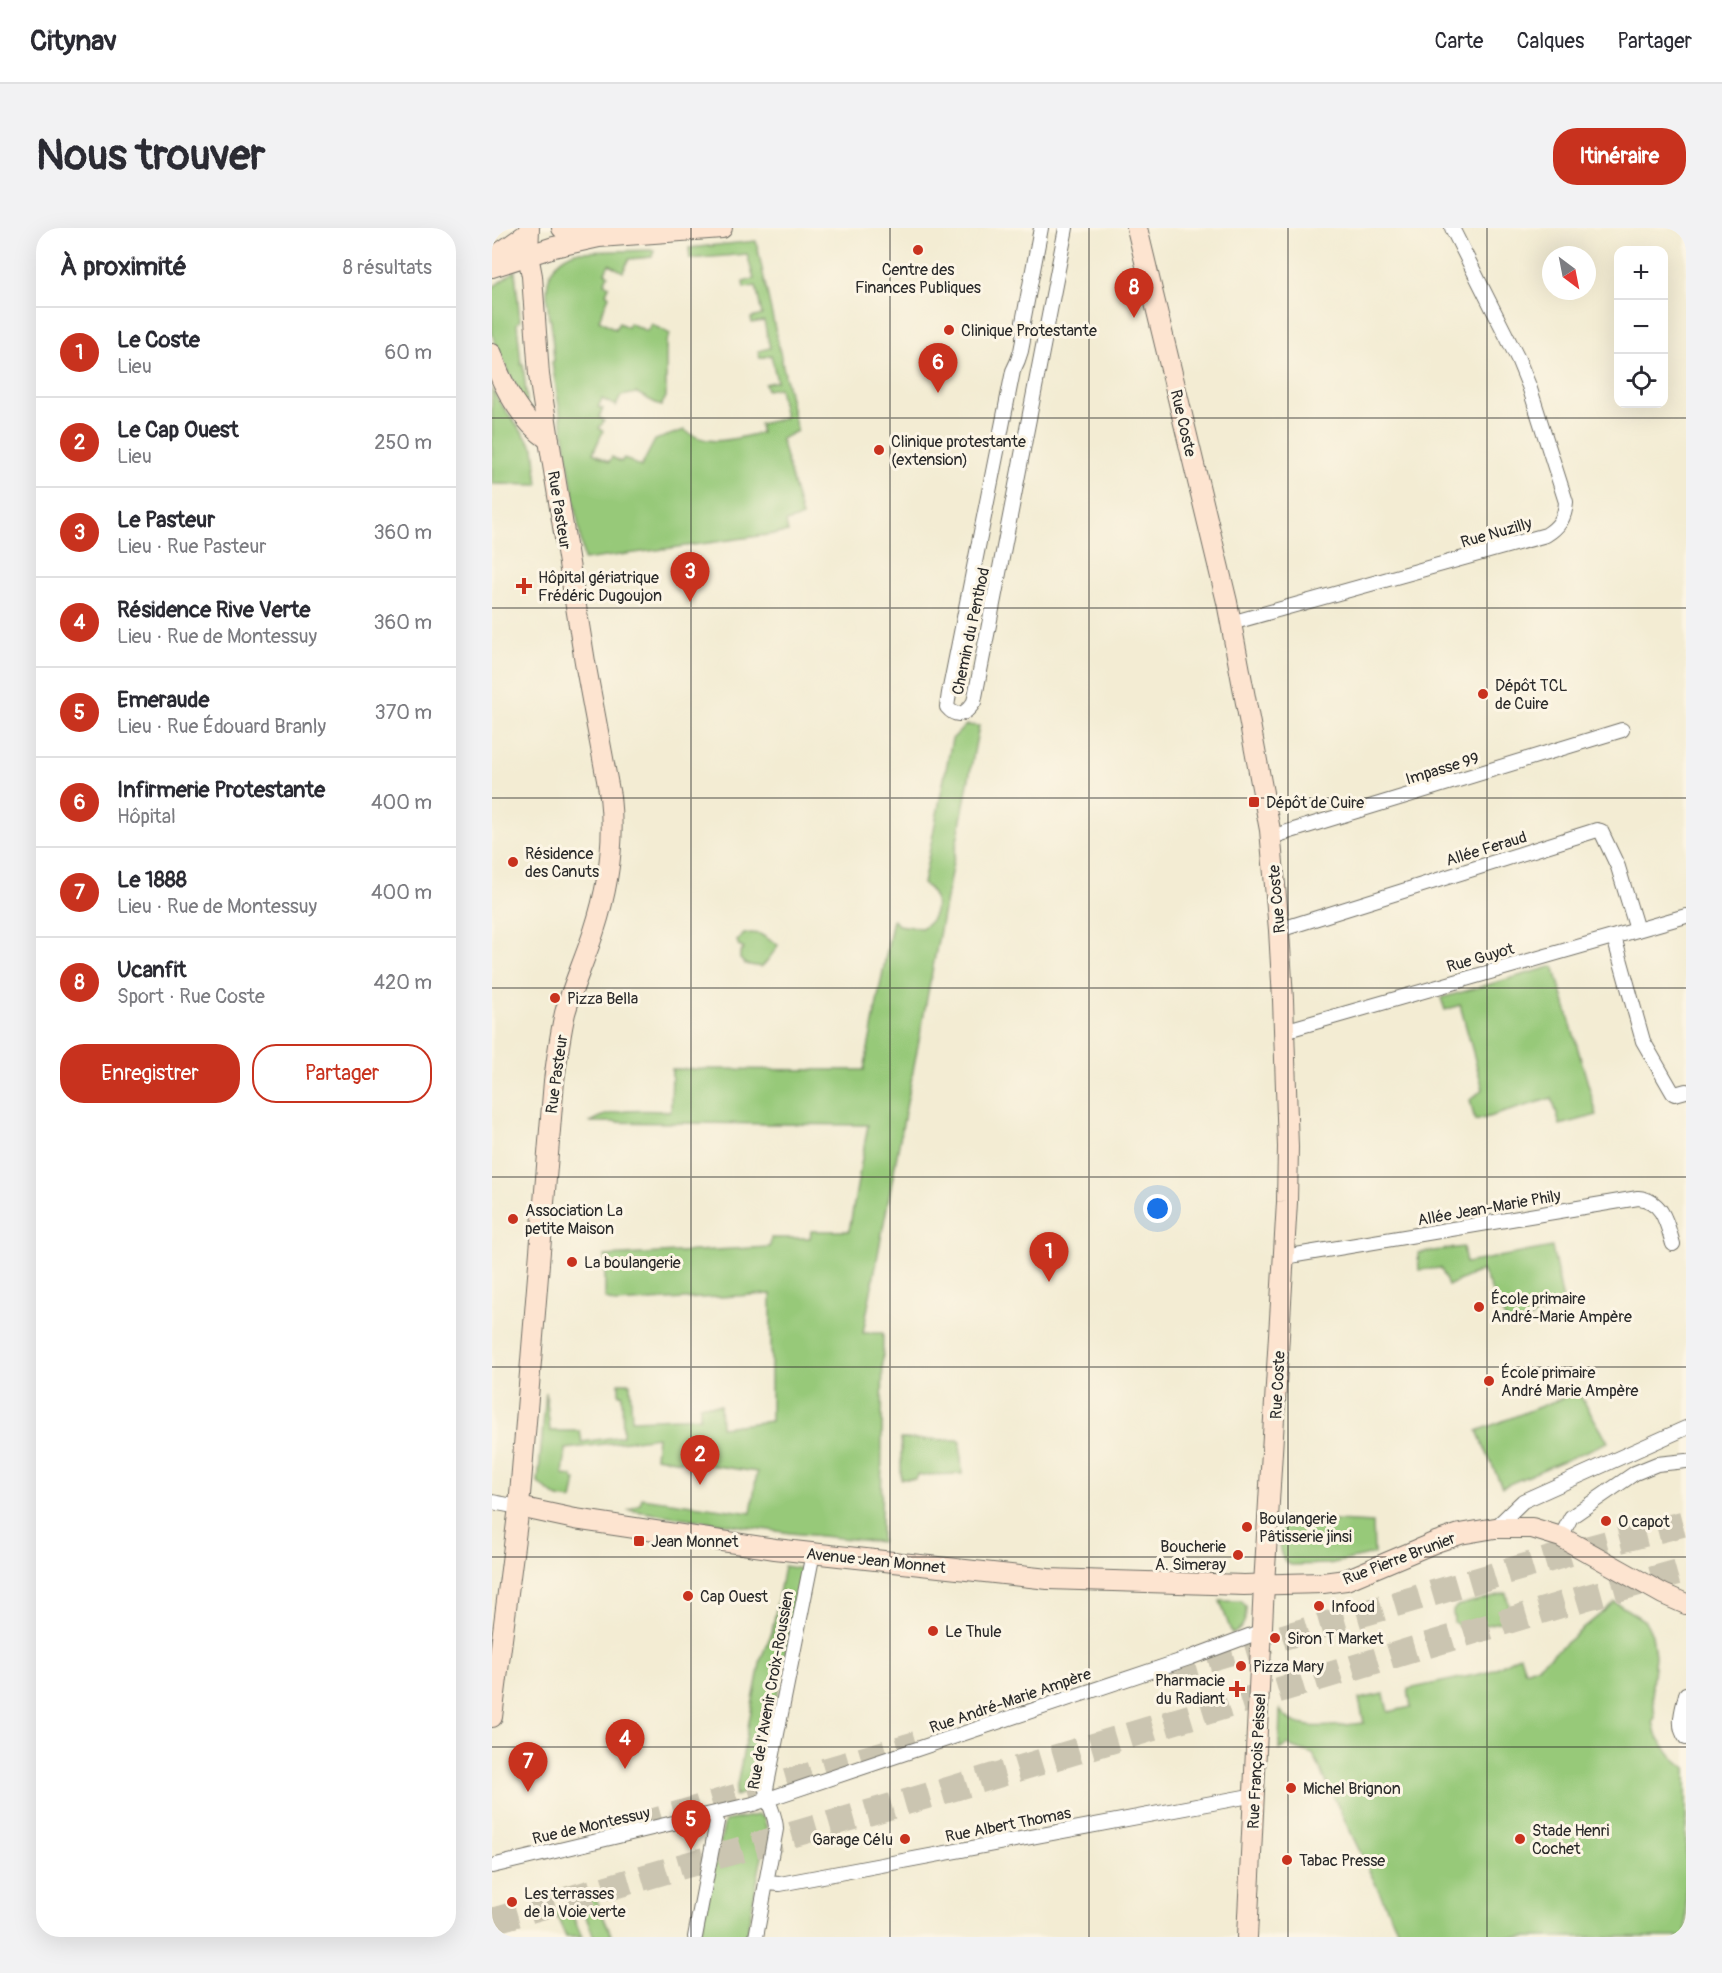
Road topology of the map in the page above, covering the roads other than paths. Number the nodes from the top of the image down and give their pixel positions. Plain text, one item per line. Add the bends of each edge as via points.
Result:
1 (562, 228) edge
2 (722, 228) edge
3 (1041, 228) edge
4 (1066, 228) edge
5 (1137, 228) edge
6 (1452, 228) edge
7 (529, 230) edge
8 (599, 237) junction
9 (528, 255) junction
10 (492, 266) edge
11 (492, 354) edge
12 (549, 440) junction
13 (1232, 623) junction
14 (1622, 730) dead end
15 (1271, 837) junction
16 (1686, 916) edge
17 (1279, 930) junction
18 (1637, 930) junction
19 (1614, 937) junction
20 (1284, 1031) junction
21 (1686, 1091) edge
22 (1673, 1244) dead end
23 (1284, 1257) junction
24 (1686, 1428) edge
25 (1686, 1461) edge
26 (492, 1502) edge
27 (519, 1507) junction
28 (1495, 1528) junction
29 (1561, 1537) junction
30 (813, 1553) junction
31 (1264, 1585) junction
32 (1686, 1604) edge
33 (1262, 1631) junction
34 (1686, 1694) edge
35 (492, 1717) edge
36 (1686, 1738) edge
37 (1255, 1795) junction
38 (767, 1799) junction
39 (717, 1822) dead end
40 (492, 1866) edge
41 (766, 1883) junction
42 (695, 1937) edge
43 (756, 1937) edge
44 (1247, 1937) edge

1 - 8 street via 568,234
2 - 8 street
3 - 4 street, Chemin du Penthod via 1023,322 1024,335 1013,370 949,693 947,707 953,714 968,711 974,702
5 - 13 street, Rue Coste
6 - 13 street, Rue Nuzilly via 1530,386 1566,502 1562,521 1546,536
7 - 9 street, Rue Pasteur
7 - 10 street via 500,253
8 - 9 street
9 - 10 street
9 - 12 street, Rue Pasteur
11 - 12 street via 510,395
12 - 27 street, Rue Pasteur via 613,826 604,894 566,1012 554,1081
13 - 15 street, Rue Coste
14 - 15 street, Impasse 99
15 - 17 street, Rue Coste
16 - 18 street, Rue Guyot
17 - 18 street, Allée Feraud via 1597,830 1618,867
17 - 20 street, Rue Coste
18 - 19 street, Rue Guyot
19 - 20 street, Rue Guyot
19 - 21 street via 1643,1041 1673,1093
20 - 23 street, Rue Coste via 1288,1147
22 - 23 street, Allée Jean-Marie Phily via 1656,1204 1638,1198
23 - 31 street, Rue Coste
24 - 28 street via 1523,1501
25 - 29 street via 1657,1464 1635,1473 1571,1517
26 - 27 street, Avenue Jean Monnet
27 - 30 street, Avenue Jean Monnet via 575,1519
27 - 35 street, Rue Pasteur
28 - 29 street, Rue Pierre Brunier via 1532,1528
28 - 31 street, Rue Pierre Brunier via 1452,1537 1346,1580
29 - 32 street, Rue Pierre Brunier
30 - 31 street, Avenue Jean Monnet via 1067,1581
30 - 38 street, Rue de l'Avenir Croix-Roussien
31 - 33 street, Rue François Peissel
33 - 37 street, Rue François Peissel
33 - 38 street, Rue André-Marie Ampère
34 - 36 street via 1680,1719 1680,1730
37 - 41 street, Rue Albert Thomas via 791,1882
37 - 44 street, Rue François Peissel
38 - 40 street, Rue de Montessuy
38 - 41 street, Rue de l'Avenir Croix-Roussien via 776,1820
39 - 42 street
41 - 43 street, Rue de l'Avenir Croix-Roussien

